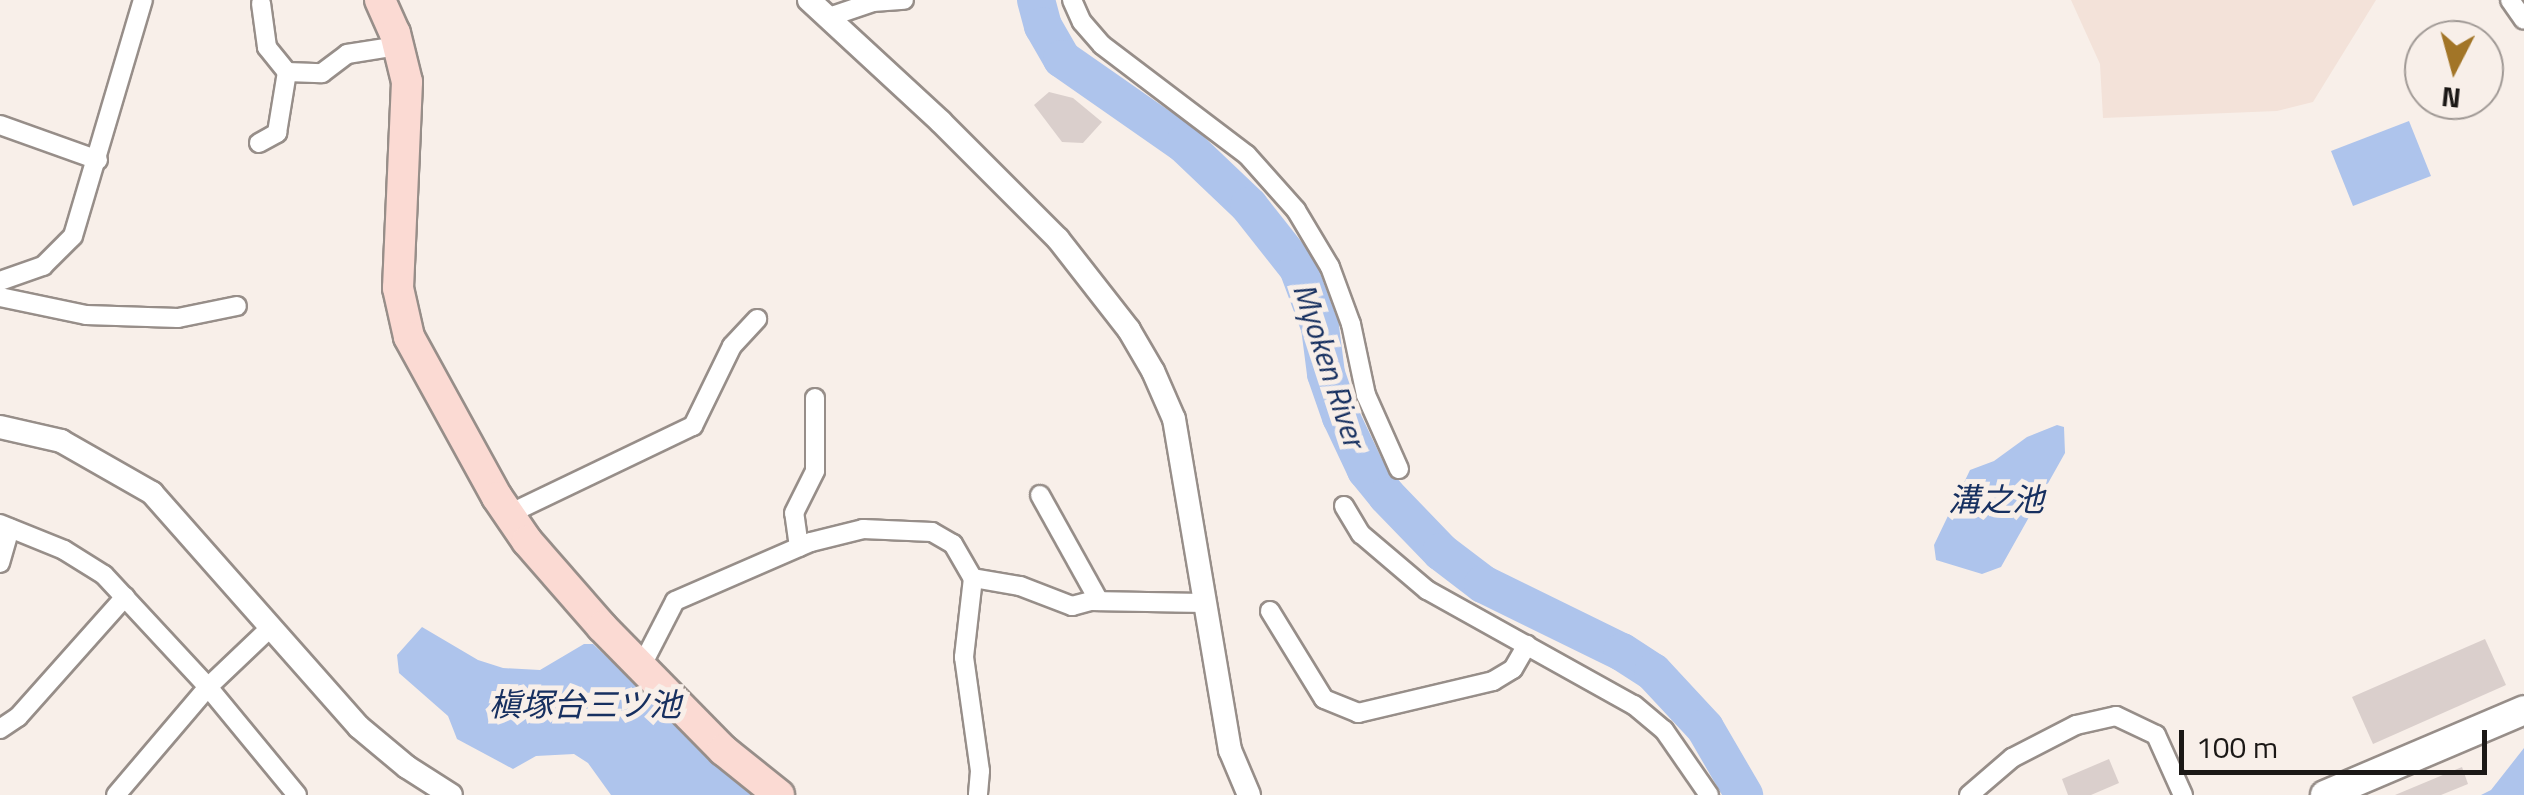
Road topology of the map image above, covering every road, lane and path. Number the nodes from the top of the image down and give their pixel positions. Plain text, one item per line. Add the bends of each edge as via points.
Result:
1 (143, 0) edge
2 (380, 0) edge
3 (809, 0) edge
4 (904, 0) edge
5 (1072, 0) edge
6 (2510, 0) edge
7 (261, 3) dead end
8 (829, 17) junction
9 (2524, 20) edge
10 (398, 46) junction
11 (288, 72) junction
12 (0, 126) edge
13 (259, 143) dead end
14 (98, 160) junction
15 (0, 281) edge
16 (0, 297) edge
17 (237, 306) dead end
18 (757, 319) dead end
19 (815, 398) dead end
20 (0, 427) edge
21 (1399, 470) dead end
22 (1040, 495) dead end
23 (1344, 506) dead end
24 (509, 514) junction
25 (5, 526) edge
26 (799, 547) junction
27 (0, 563) edge
28 (973, 578) junction
29 (125, 597) junction
30 (1099, 602) junction
31 (1205, 603) junction
32 (1270, 611) dead end
33 (270, 628) junction
34 (1526, 645) junction
35 (642, 667) junction
36 (208, 687) junction
37 (2524, 710) edge
38 (0, 729) edge
39 (2343, 791) edge
40 (287, 792) edge
41 (116, 795) edge
42 (451, 795) edge
43 (780, 795) edge
44 (978, 795) edge
45 (1248, 795) edge
46 (1710, 795) edge
47 (1970, 795) edge
48 (2183, 795) edge

1 - 14 street
2 - 10 main road
3 - 8 street
4 - 8 street
5 - 21 street via 1102,44 1247,155 1296,210 1330,267 1366,395
6 - 9 street
7 - 11 street via 268,46
8 - 31 street via 1058,239 1129,330 1174,419
10 - 11 street via 347,54 322,73
10 - 24 main road via 406,82 398,288 408,337
11 - 13 street via 278,132
12 - 14 street
14 - 15 street via 73,236 43,266
16 - 17 street via 104,315 178,318
18 - 24 street via 732,346 693,426
19 - 26 street via 815,471 794,513
20 - 33 street via 61,441 152,493
22 - 30 street
23 - 34 street via 1362,534 1427,590
24 - 35 main road
25 - 27 street
25 - 29 street via 64,550
26 - 28 street via 863,528 932,532 953,544
26 - 35 street via 675,600
28 - 30 street via 1020,586 1072,606
28 - 44 street via 964,658
29 - 36 street
29 - 38 street
30 - 31 street
31 - 45 street via 1230,750
32 - 34 street via 1324,699 1358,713 1494,682 1513,669
33 - 36 street
33 - 42 street via 359,727
34 - 46 street via 1634,704 1664,730
35 - 43 main road via 723,750
36 - 40 street
36 - 41 street
37 - 39 main road
47 - 48 street via 2012,758 2076,725 2116,716 2156,734

